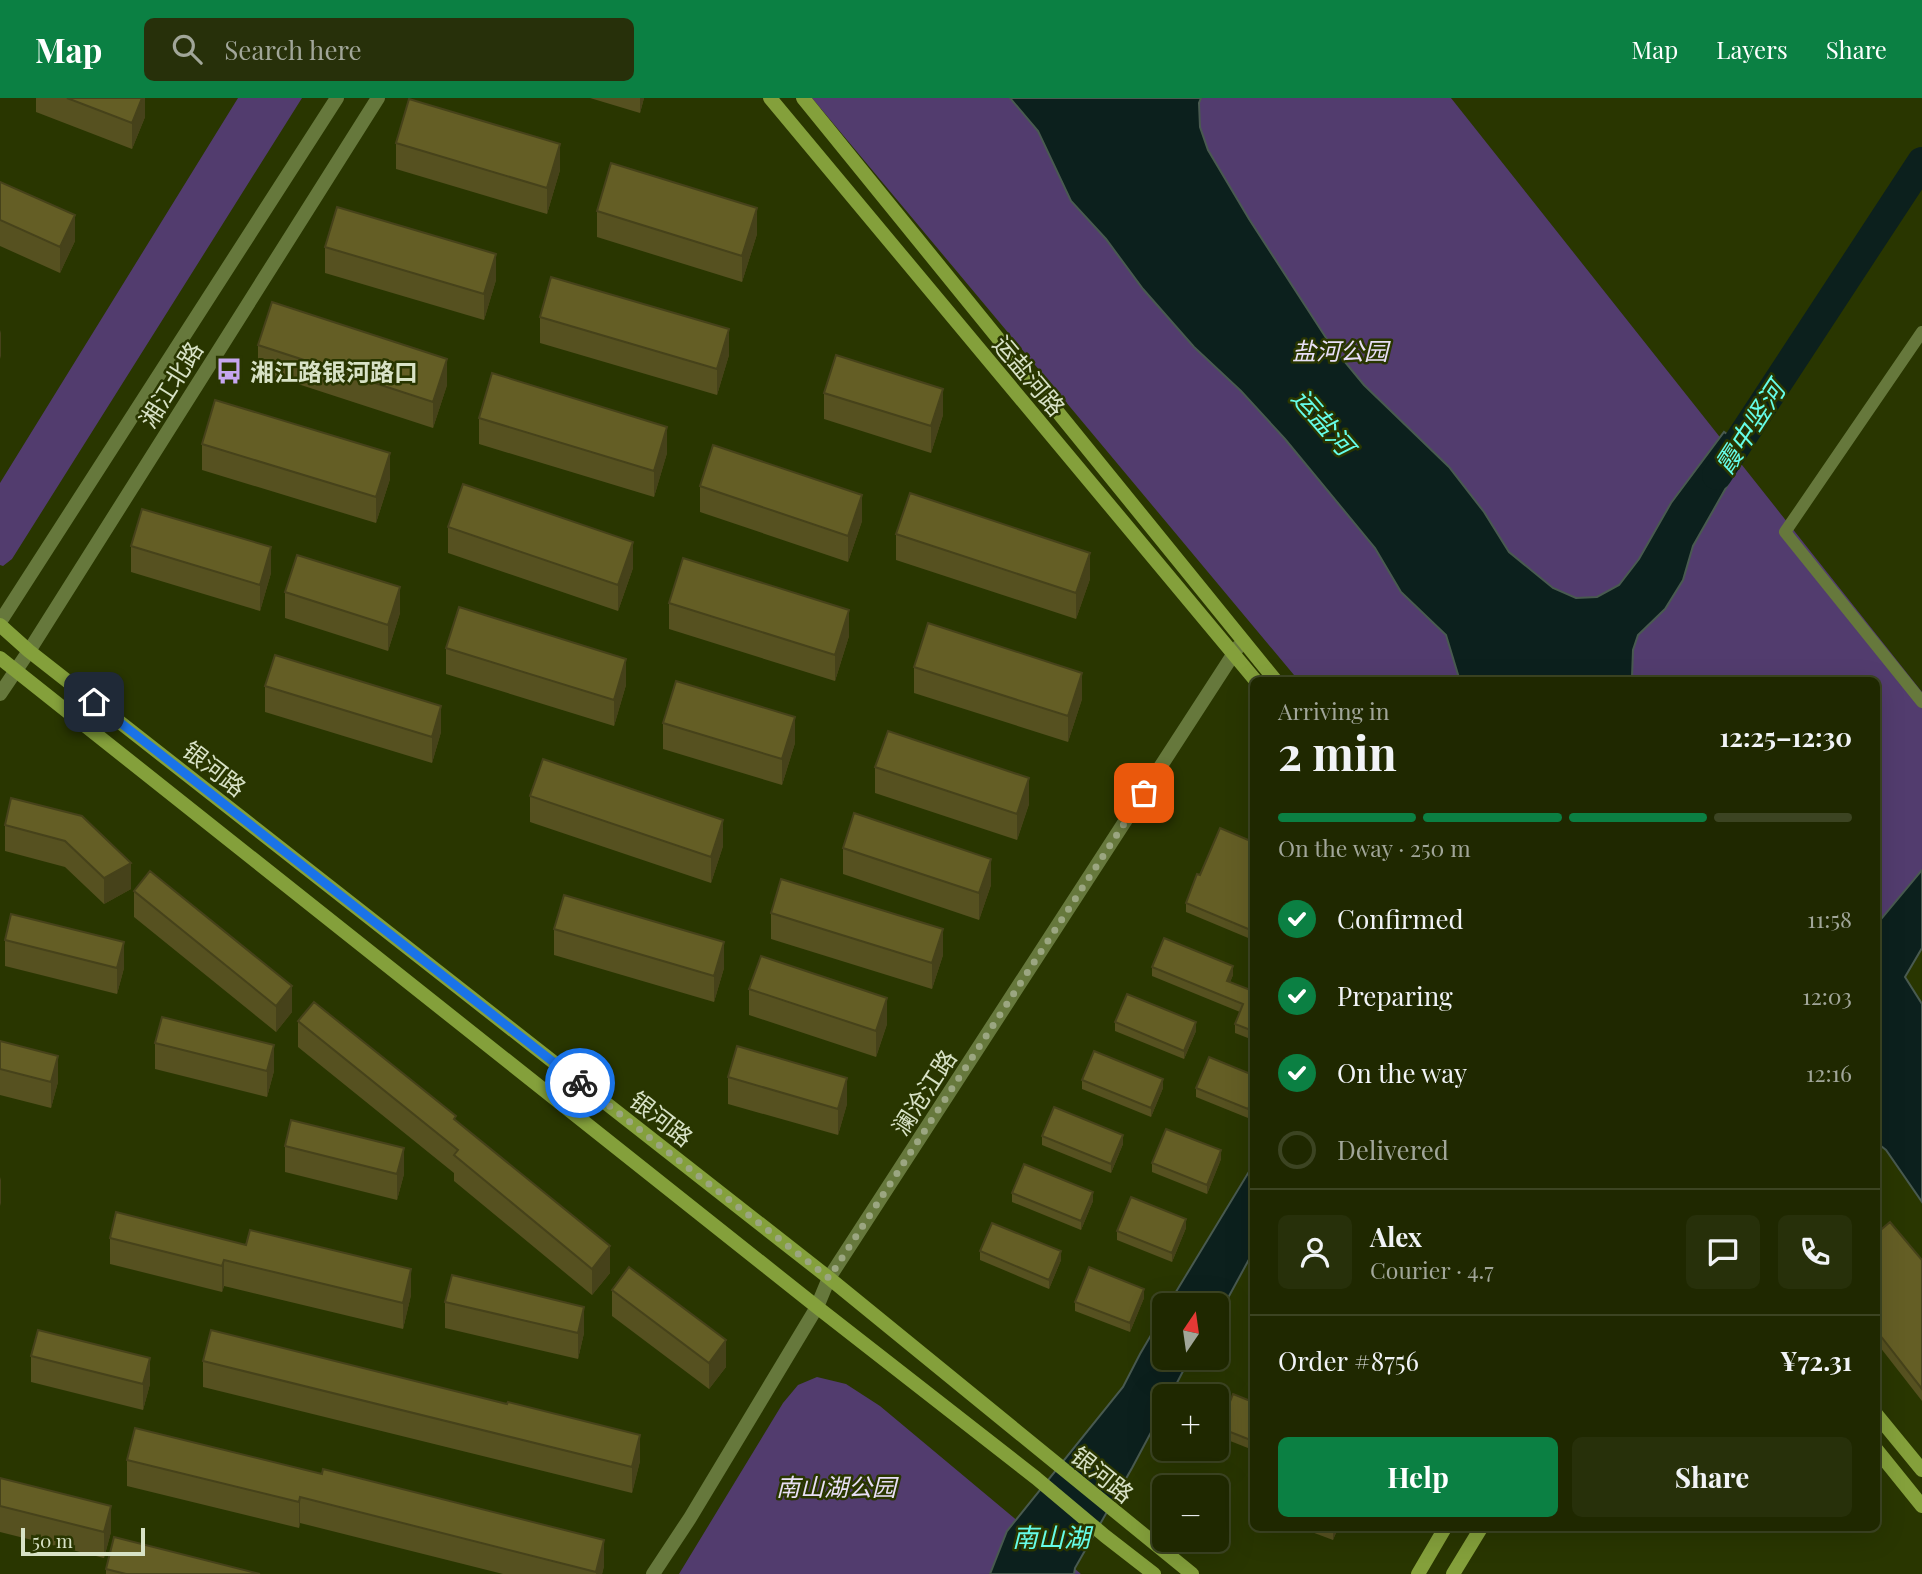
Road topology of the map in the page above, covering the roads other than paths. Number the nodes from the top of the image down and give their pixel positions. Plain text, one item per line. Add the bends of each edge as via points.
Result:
1 (337, 98) edge
2 (378, 98) edge
3 (770, 98) edge
4 (803, 98) edge
5 (1922, 332) edge
6 (0, 623) edge
7 (1242, 640) junction
8 (29, 651) junction
9 (1234, 654) junction
10 (0, 658) edge
11 (16, 670) junction
12 (1253, 677) edge
13 (1273, 677) edge
14 (0, 694) edge
15 (1922, 702) edge
16 (829, 1278) junction
17 (817, 1307) junction
18 (1880, 1419) edge
19 (1880, 1454) edge
20 (1922, 1470) edge
21 (1922, 1506) edge
22 (1443, 1531) edge
23 (1479, 1531) edge
24 (653, 1574) edge
25 (1154, 1574) edge
26 (1192, 1574) edge
27 (1418, 1574) edge
28 (1453, 1574) edge

1 - 6 street, 湘江北路
2 - 8 street, 湘江北路
3 - 9 main road, 运盐河路
4 - 7 main road, 运盐河路
5 - 15 street via 1785,533
6 - 8 main road, 银河路
7 - 9 street, 澜沧江路
7 - 13 main road, 运盐河路
8 - 11 street, 湘江北路
8 - 16 main road, 银河路
9 - 12 main road, 运盐河路
9 - 16 street, 澜沧江路
10 - 11 main road, 银河路
11 - 14 street, 湘江北路
11 - 17 main road, 银河路
16 - 17 street, 澜沧江路
16 - 26 main road, 银河路
17 - 24 street, 澜沧江路
17 - 25 main road, 银河路
18 - 20 main road
19 - 21 main road
22 - 27 main road
23 - 28 main road

